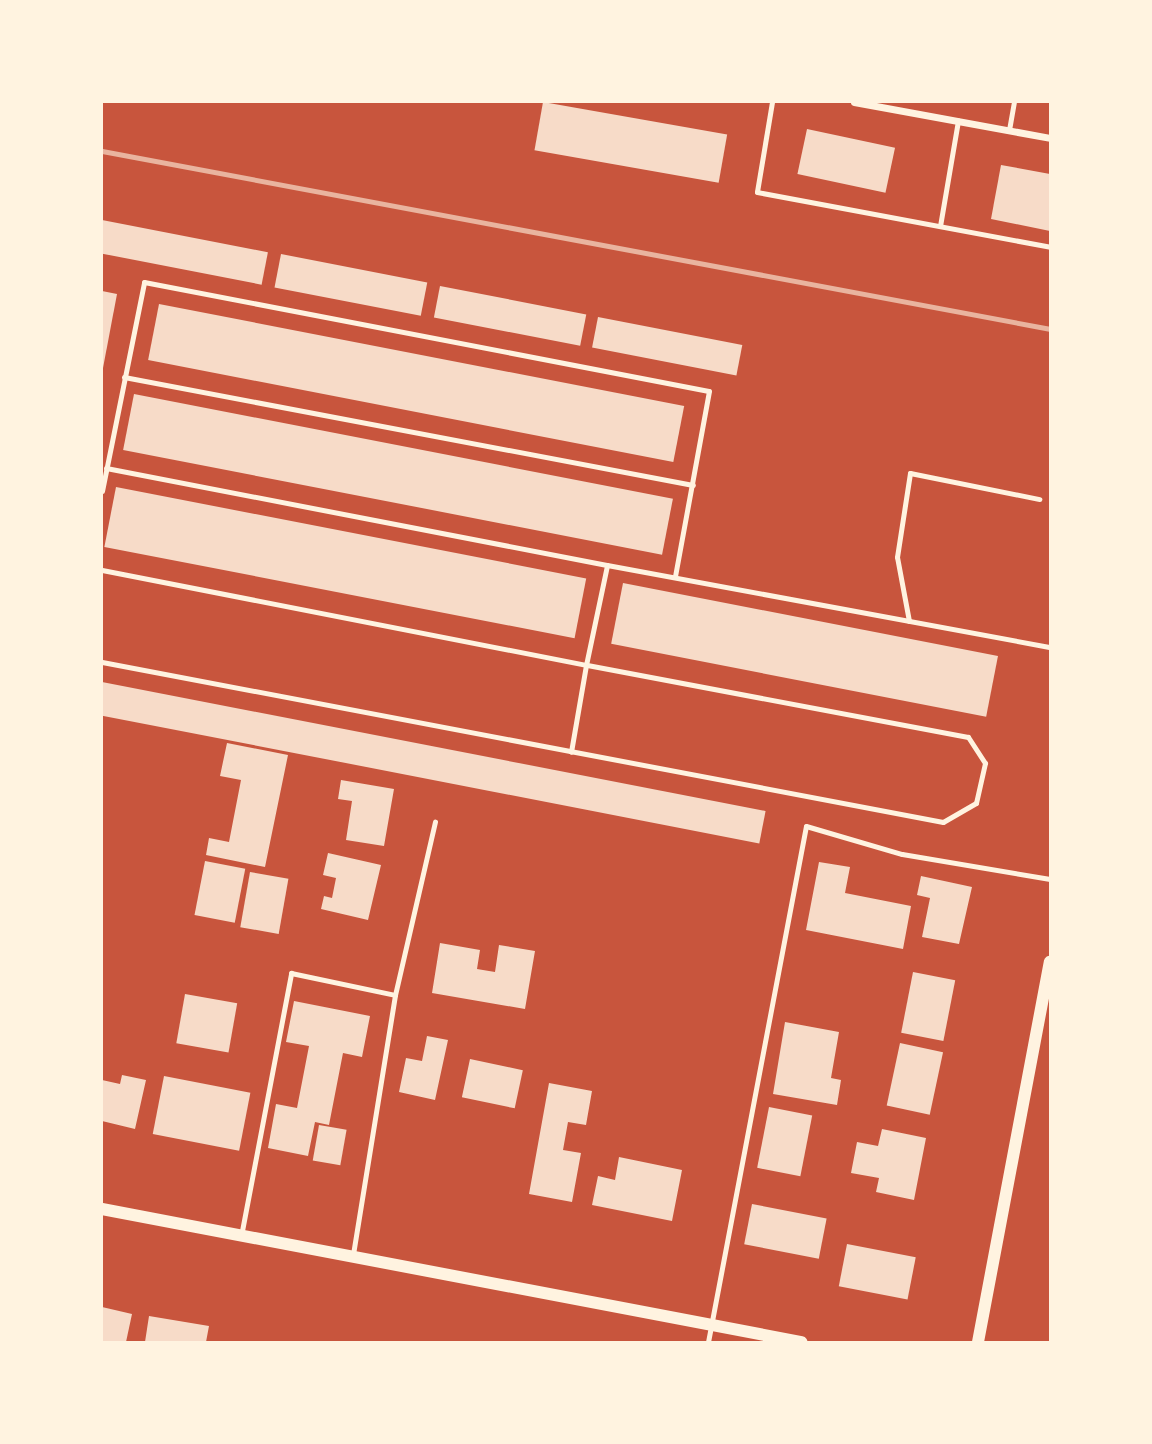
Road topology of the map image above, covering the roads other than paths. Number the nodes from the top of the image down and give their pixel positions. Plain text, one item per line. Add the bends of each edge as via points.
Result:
1 (772, 102) edge
2 (854, 102) edge
3 (1014, 102) edge
4 (958, 121) junction
5 (1009, 130) junction
6 (1051, 138) edge
7 (940, 226) junction
8 (1051, 247) edge
9 (124, 377) junction
10 (106, 468) junction
11 (692, 485) junction
12 (102, 491) edge
13 (1038, 499) dead end
14 (607, 565) junction
15 (102, 570) edge
16 (676, 577) junction
17 (909, 621) junction
18 (1051, 648) edge
19 (102, 662) edge
20 (586, 665) junction
21 (571, 752) junction
22 (435, 822) dead end
23 (1051, 879) edge
24 (1051, 962) edge
25 (396, 995) junction
26 (102, 1209) edge
27 (241, 1236) junction
28 (352, 1258) junction
29 (709, 1325) junction
30 (708, 1342) edge
31 (801, 1342) edge
32 (978, 1342) edge

1 - 7 lane via 757,192
2 - 4 street
3 - 5 lane
4 - 5 street
4 - 7 lane
5 - 6 street
7 - 8 lane
9 - 10 lane
9 - 11 lane
9 - 11 lane via 144,282 709,391
10 - 12 lane
10 - 14 lane
11 - 16 lane
13 - 17 lane via 910,473 897,557
14 - 16 lane
14 - 20 lane
15 - 20 lane
16 - 17 lane
17 - 18 lane
19 - 21 lane
20 - 21 lane
20 - 21 lane via 968,737 985,763 976,803 943,822
22 - 25 lane
23 - 29 lane via 902,854 806,826
24 - 32 street
25 - 27 lane via 291,973
25 - 28 lane
26 - 27 street
27 - 28 street
28 - 29 street
29 - 30 lane
29 - 31 street

